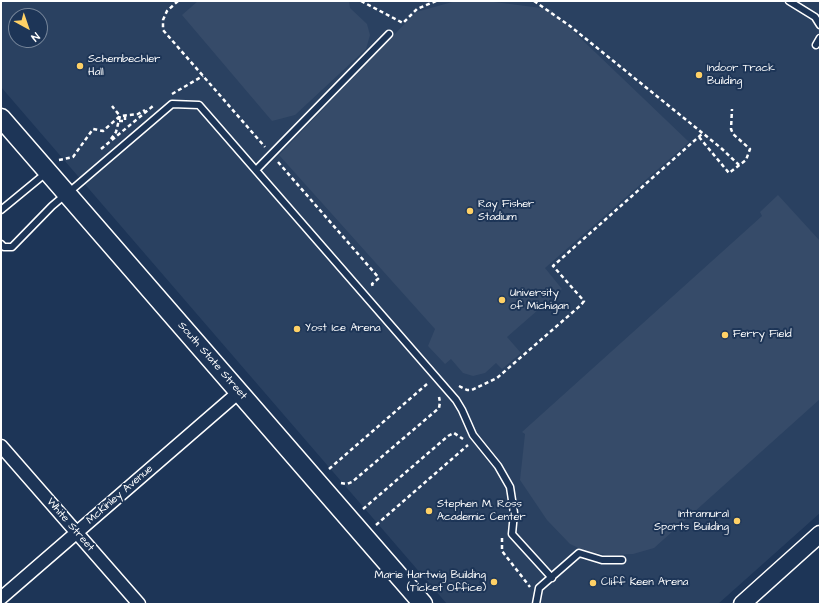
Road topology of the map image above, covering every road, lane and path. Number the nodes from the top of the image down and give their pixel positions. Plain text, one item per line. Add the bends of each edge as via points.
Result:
1 (178, 1) edge
2 (361, 1) edge
3 (436, 1) edge
4 (534, 1) edge
5 (789, 1) edge
6 (820, 24) edge
7 (389, 34) dead end
8 (820, 38) edge
9 (816, 45) dead end
10 (112, 106) dead end
11 (149, 108) dead end
12 (732, 109) dead end
13 (125, 115) junction
14 (120, 116) junction
15 (1, 118) edge
16 (119, 121) junction
17 (125, 121) junction
18 (129, 126) dead end
19 (703, 133) junction
20 (699, 137) junction
21 (110, 142) dead end
22 (272, 154) junction
23 (739, 165) junction
24 (53, 166) junction
25 (256, 170) junction
26 (67, 194) junction
27 (1, 210) edge
28 (1, 244) edge
29 (377, 292) dead end
30 (424, 380) dead end
31 (427, 384) junction
32 (456, 384) dead end
33 (432, 389) dead end
34 (239, 392) junction
35 (437, 395) dead end
36 (468, 445) junction
37 (1, 446) edge
38 (473, 450) dead end
39 (329, 469) dead end
40 (341, 483) dead end
41 (363, 509) dead end
42 (376, 525) dead end
43 (77, 532) junction
44 (503, 533) dead end
45 (820, 534) edge
46 (622, 560) dead end
47 (552, 578) junction
48 (532, 590) dead end
49 (1, 598) edge
50 (139, 604) edge
51 (423, 604) edge
52 (536, 604) edge
53 (742, 604) edge

1 - 22 path via 167,11 163,20 163,30
2 - 3 path via 403,23 417,9
4 - 19 path via 570,26
5 - 6 lane via 814,17
7 - 22 lane
8 - 9 lane
10 - 14 path
11 - 13 path via 138,114
12 - 23 path via 733,134 750,149 746,160
13 - 14 path
13 - 17 path
14 - 16 path
14 - 24 path via 102,131 93,129 73,157
15 - 24 main road, South State Street
16 - 17 path
16 - 21 path
17 - 18 path
19 - 20 path
19 - 23 path
20 - 23 path via 729,173
20 - 32 path via 553,266 584,301 581,305 496,378 472,390
22 - 25 lane
22 - 29 path via 379,278 371,285
24 - 26 main road, South State Street
24 - 27 lane
25 - 26 lane via 199,105 172,104
25 - 47 lane via 456,400 473,435 501,471 510,488 514,513 512,534
26 - 28 lane via 12,247 4,248
26 - 34 main road, South State Street
30 - 31 path
31 - 33 path
31 - 39 path
34 - 43 street, McKinley Avenue
34 - 51 main road, South State Street
35 - 40 path via 440,400 439,408 352,482
36 - 38 path
36 - 41 path via 457,434 448,436
36 - 42 path
37 - 43 street, White Street
43 - 49 street, McKinley Avenue
43 - 50 street, White Street
44 - 48 path via 502,551
45 - 53 street
46 - 47 lane via 602,560 579,553
47 - 52 lane via 539,588

